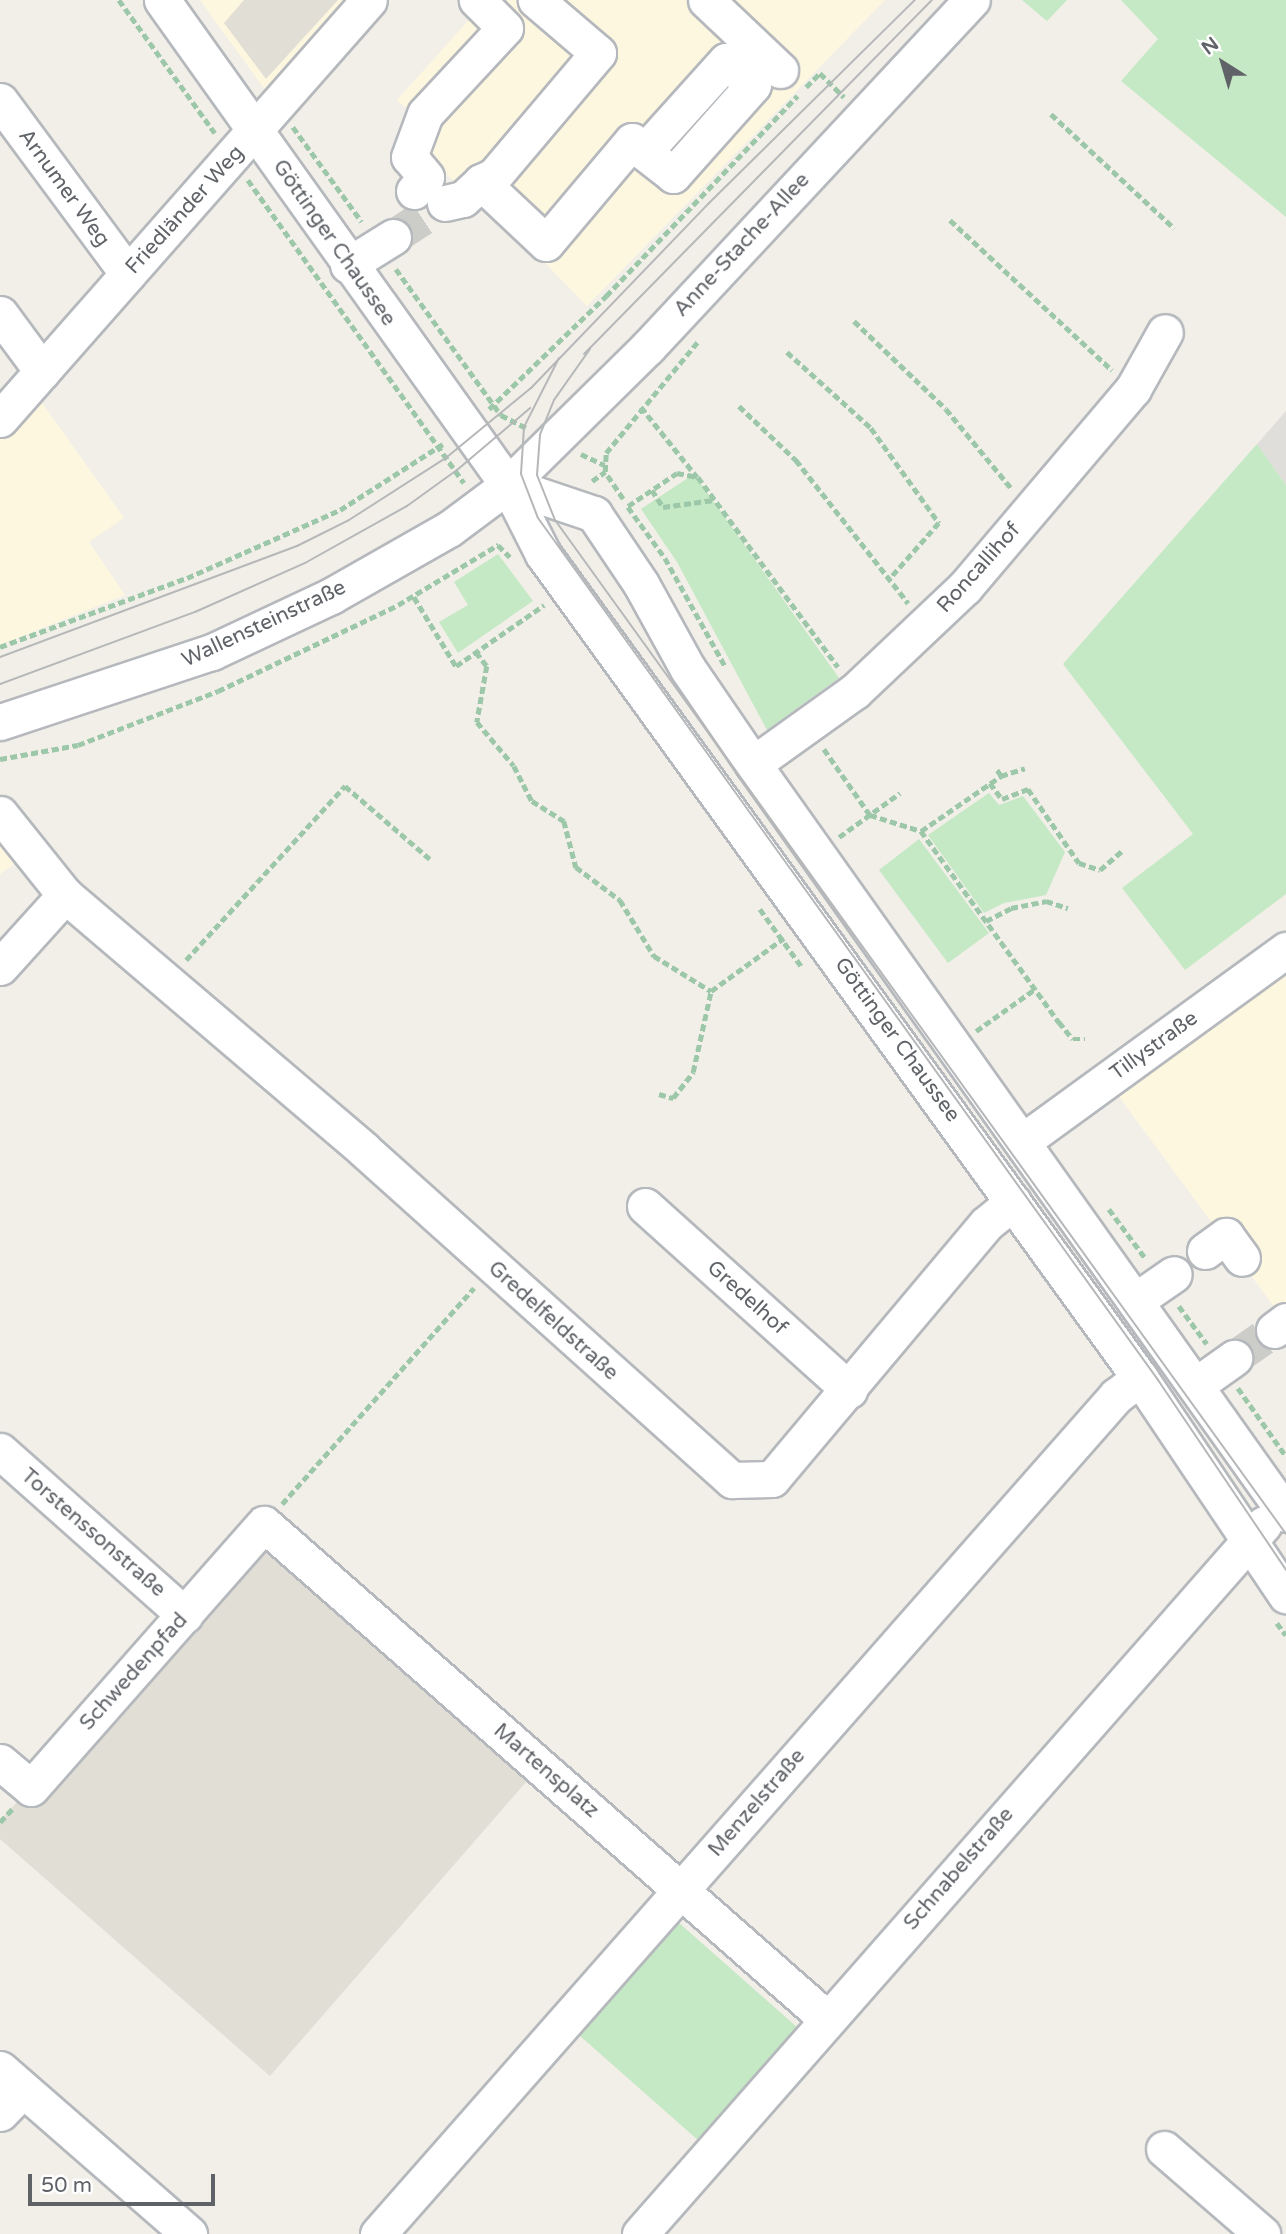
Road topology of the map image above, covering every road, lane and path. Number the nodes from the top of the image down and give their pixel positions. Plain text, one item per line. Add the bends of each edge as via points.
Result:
1 (119, 0) edge
2 (162, 0) edge
3 (369, 0) edge
4 (477, 0) edge
5 (536, 0) edge
6 (706, 0) edge
7 (972, 0) edge
8 (794, 84) junction
9 (0, 101) edge
10 (851, 104) dead end
11 (1051, 114) dead end
12 (255, 131) junction
13 (644, 152) dead end
14 (233, 158) junction
15 (481, 182) junction
16 (950, 220) dead end
17 (1174, 228) dead end
18 (393, 237) tunnel mouth
19 (348, 265) junction
20 (128, 274) junction
21 (0, 314) edge
22 (854, 321) dead end
23 (1165, 332) dead end
24 (787, 352) dead end
25 (42, 371) junction
26 (1133, 389) junction
27 (494, 405) dead end
28 (739, 407) dead end
29 (0, 419) edge
30 (439, 447) junction
31 (605, 472) dead end
32 (698, 477) junction
33 (508, 485) junction
34 (652, 490) junction
35 (714, 500) junction
36 (627, 506) dead end
37 (477, 508) junction
38 (1029, 512) junction
39 (498, 545) dead end
40 (888, 581) junction
41 (568, 588) junction
42 (414, 597) dead end
43 (927, 625) junction
44 (0, 647) edge
45 (476, 652) junction
46 (855, 691) junction
47 (0, 722) edge
48 (823, 748) dead end
49 (753, 764) junction
50 (1025, 768) dead end
51 (996, 769) dead end
52 (1001, 776) junction
53 (990, 783) junction
54 (900, 793) dead end
55 (0, 814) edge
56 (870, 815) junction
57 (921, 831) junction
58 (834, 841) dead end
59 (1123, 850) dead end
60 (430, 859) dead end
61 (65, 895) junction
62 (1068, 908) dead end
63 (810, 918) junction
64 (986, 921) junction
65 (1286, 950) edge
66 (0, 967) edge
67 (166, 981) junction
68 (1035, 989) junction
69 (710, 991) junction
70 (973, 1034) dead end
71 (1084, 1039) dead end
72 (659, 1094) dead end
73 (1023, 1141) junction
74 (1013, 1202) junction
75 (645, 1206) dead end
76 (1205, 1251) dead end
77 (1242, 1258) dead end
78 (493, 1267) junction
79 (1174, 1274) dead end
80 (1135, 1301) junction
81 (1234, 1358) tunnel mouth
82 (1140, 1378) junction
83 (1196, 1385) junction
84 (849, 1390) junction
85 (0, 1451) edge
86 (1284, 1507) edge
87 (264, 1524) junction
88 (1250, 1540) junction
89 (1286, 1595) edge
90 (185, 1615) junction
91 (0, 1762) edge
92 (681, 1889) junction
93 (827, 2019) junction
94 (8, 2090) edge
95 (1164, 2149) dead end
96 (189, 2234) edge
97 (378, 2234) edge
98 (640, 2234) edge
99 (1262, 2234) edge

1 - 14 path
2 - 12 street, Göttinger Chaussee
3 - 12 street, Friedländer Weg
4 - 15 street via 505,28 425,114 408,157 426,177 430,197 463,199
5 - 15 street via 598,53 494,176
6 - 8 street
7 - 33 street, Anne-Stache-Allee via 648,347
8 - 10 path via 820,73
8 - 27 path via 606,296
9 - 20 street, Arnumer Weg
11 - 17 path
12 - 14 street, Friedländer Weg
12 - 19 street, Göttinger Chaussee
13 - 15 street via 632,141 546,243
14 - 20 street, Friedländer Weg
14 - 30 path
16 - 26 path
18 - 19 street
19 - 33 street, Göttinger Chaussee
20 - 25 street, Friedländer Weg
21 - 25 street
22 - 38 path via 946,409
23 - 26 street, Roncallihof
24 - 40 path via 871,428 939,523
25 - 29 street, Friedländer Weg
26 - 38 street, Roncallihof
28 - 40 path via 796,460
30 - 37 path
30 - 44 path via 340,510 187,578
31 - 32 path via 606,453 641,407
32 - 34 path via 677,473
32 - 35 path
33 - 37 street, Wallensteinstraße
33 - 41 street, Göttinger Chaussee via 543,554
33 - 49 street, Göttinger Chaussee via 594,514
34 - 35 path via 663,507
34 - 36 path
35 - 46 path
37 - 39 path
37 - 47 street, Wallensteinstraße via 331,596 212,652
38 - 43 street, Roncallihof
40 - 43 path
41 - 45 path
41 - 63 street, Göttinger Chaussee
42 - 45 path via 456,666
43 - 46 street, Roncallihof
45 - 69 path via 487,666 477,722 513,766 532,801 564,821 576,867 620,900 654,956
46 - 49 street, Roncallihof
48 - 56 path
49 - 73 street, Göttinger Chaussee
50 - 52 path
51 - 52 path
52 - 53 path
53 - 57 path
53 - 59 path via 1002,799 1028,789 1079,863 1100,870
54 - 56 path
55 - 61 street, Gredelfeldstraße
56 - 57 path
56 - 58 path
57 - 64 path
60 - 67 path via 345,786
61 - 66 street
61 - 67 street, Gredelfeldstraße
62 - 64 path via 1046,901 1011,908
63 - 69 path
63 - 74 street, Göttinger Chaussee
64 - 68 path
65 - 73 street, Tillystraße
67 - 78 street, Gredelfeldstraße
68 - 70 path
68 - 71 path via 1073,1040
69 - 72 path via 693,1072 673,1097
73 - 80 street, Göttinger Chaussee
74 - 82 street, Göttinger Chaussee
74 - 84 street, Gredelfeldstraße via 986,1224
75 - 84 street, Gredelhof
76 - 77 street via 1226,1236
78 - 84 street, Gredelfeldstraße via 732,1480 772,1479
78 - 87 path
79 - 80 street
80 - 83 street, Göttinger Chaussee
81 - 83 street
82 - 88 street, Göttinger Chaussee
82 - 92 street, Menzelstraße via 1116,1396
83 - 86 street, Göttinger Chaussee
85 - 90 street, Torstenssonstraße
86 - 88 street, Schnabelstraße
87 - 90 street, Schwedenpfad
87 - 92 street, Martensplatz
88 - 89 street, Göttinger Chaussee
88 - 93 street, Schnabelstraße
90 - 91 street, Schwedenpfad via 31,1788
92 - 93 street, Martensplatz
92 - 97 street, Menzelstraße
93 - 98 street, Schnabelstraße
94 - 96 street
95 - 99 street

